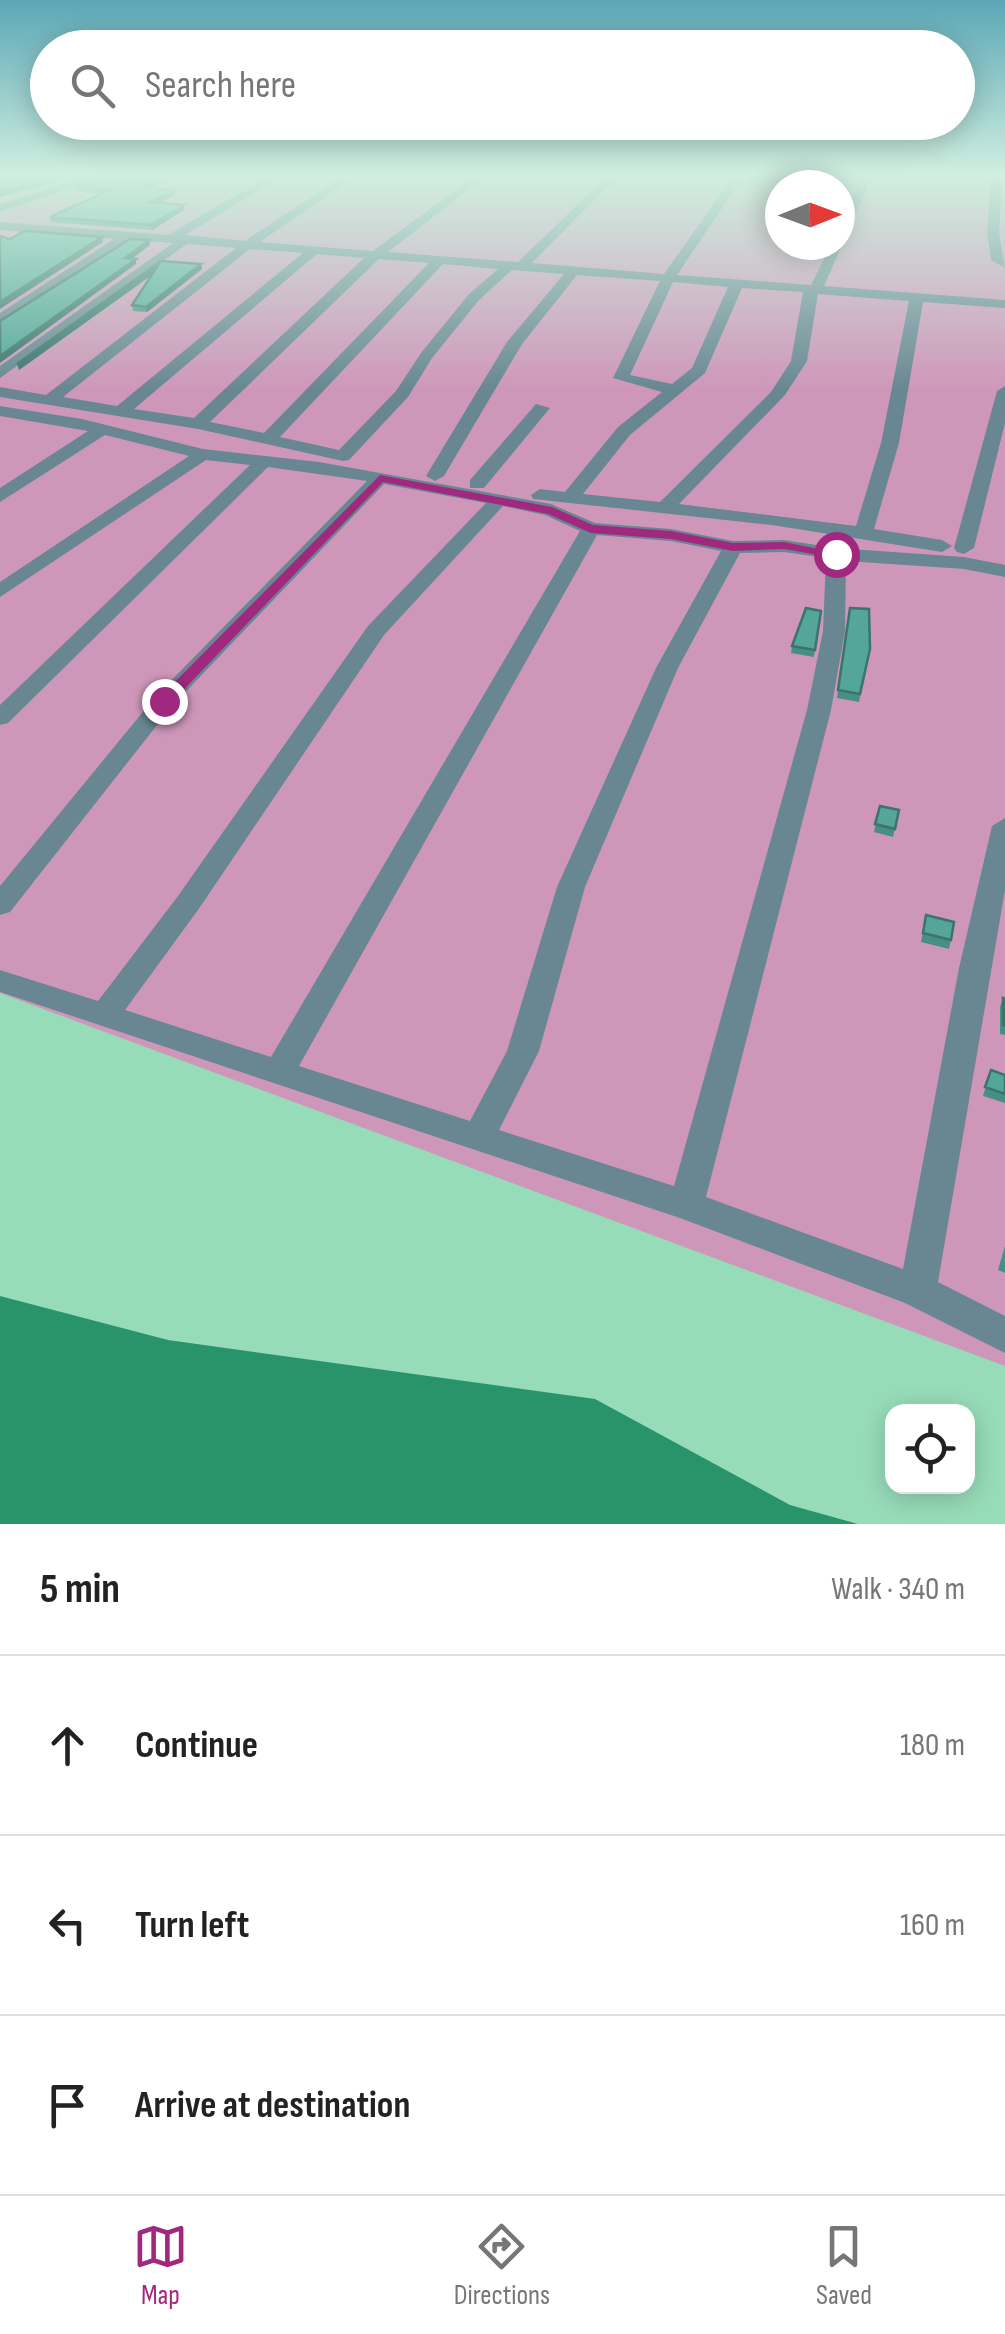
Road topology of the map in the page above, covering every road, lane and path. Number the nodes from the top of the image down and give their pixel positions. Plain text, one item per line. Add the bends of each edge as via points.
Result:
1 (107, 248) edge
2 (167, 248) edge
3 (245, 248) edge
4 (295, 248) edge
5 (387, 248) edge
6 (534, 248) edge
7 (689, 248) edge
8 (315, 250) junction
9 (378, 255) junction
10 (442, 259) junction
11 (830, 260) edge
12 (517, 264) junction
13 (574, 270) junction
14 (668, 278) junction
15 (736, 285) junction
16 (816, 288) junction
17 (917, 298) junction
18 (1005, 304) edge
19 (0, 320) edge
20 (0, 373) edge
21 (673, 389) junction
22 (1005, 391) edge
23 (0, 392) edge
24 (48, 401) junction
25 (542, 408) dead end
26 (120, 412) junction
27 (4, 415) edge
28 (198, 424) junction
29 (98, 430) junction
30 (268, 449) junction
31 (203, 454) junction
32 (343, 456) junction
33 (435, 476) junction
34 (380, 478) junction
35 (477, 484) junction
36 (0, 496) edge
37 (568, 500) junction
38 (498, 501) junction
39 (666, 506) junction
40 (591, 529) junction
41 (864, 535) junction
42 (733, 547) junction
43 (964, 548) junction
44 (836, 554) junction
45 (1005, 557) edge
46 (1005, 570) edge
47 (0, 591) edge
48 (0, 718) edge
49 (1005, 826) edge
50 (0, 905) edge
51 (0, 982) edge
52 (103, 1017) junction
53 (278, 1073) junction
54 (478, 1138) junction
55 (686, 1205) junction
56 (918, 1291) junction
57 (1005, 1336) edge

1 - 19 street
2 - 20 street
3 - 24 street
4 - 8 street
5 - 9 street
6 - 12 street
7 - 14 street
8 - 9 street
8 - 26 street
9 - 10 street
9 - 28 street
10 - 12 street
10 - 30 street via 386,309
11 - 16 street
12 - 13 street
12 - 32 street via 474,297 402,394
13 - 14 street
13 - 33 street via 515,342
14 - 15 street
14 - 21 street via 621,378
15 - 16 street
15 - 21 street via 700,370
16 - 17 street
16 - 39 street via 809,294 798,361 777,395
17 - 18 street
17 - 41 street via 890,443
21 - 37 street via 624,430
22 - 43 street
23 - 24 street
24 - 26 street
25 - 35 street
26 - 28 street
27 - 29 street
28 - 30 street
29 - 31 street
29 - 36 street
30 - 31 street
30 - 32 street
30 - 34 street
30 - 48 street
31 - 47 street
32 - 33 street
33 - 35 street
34 - 38 street
34 - 50 street via 164,701
35 - 37 street
37 - 39 street
38 - 40 street via 552,510
38 - 52 street via 376,630
39 - 41 street
40 - 42 street
40 - 53 street
41 - 43 street
42 - 44 street
42 - 54 street via 667,668 570,887 523,1051
43 - 45 street
44 - 46 street
44 - 55 street via 834,632 818,710
49 - 56 street
51 - 52 street
52 - 53 street
53 - 54 street
54 - 55 street
55 - 56 street
56 - 57 street

